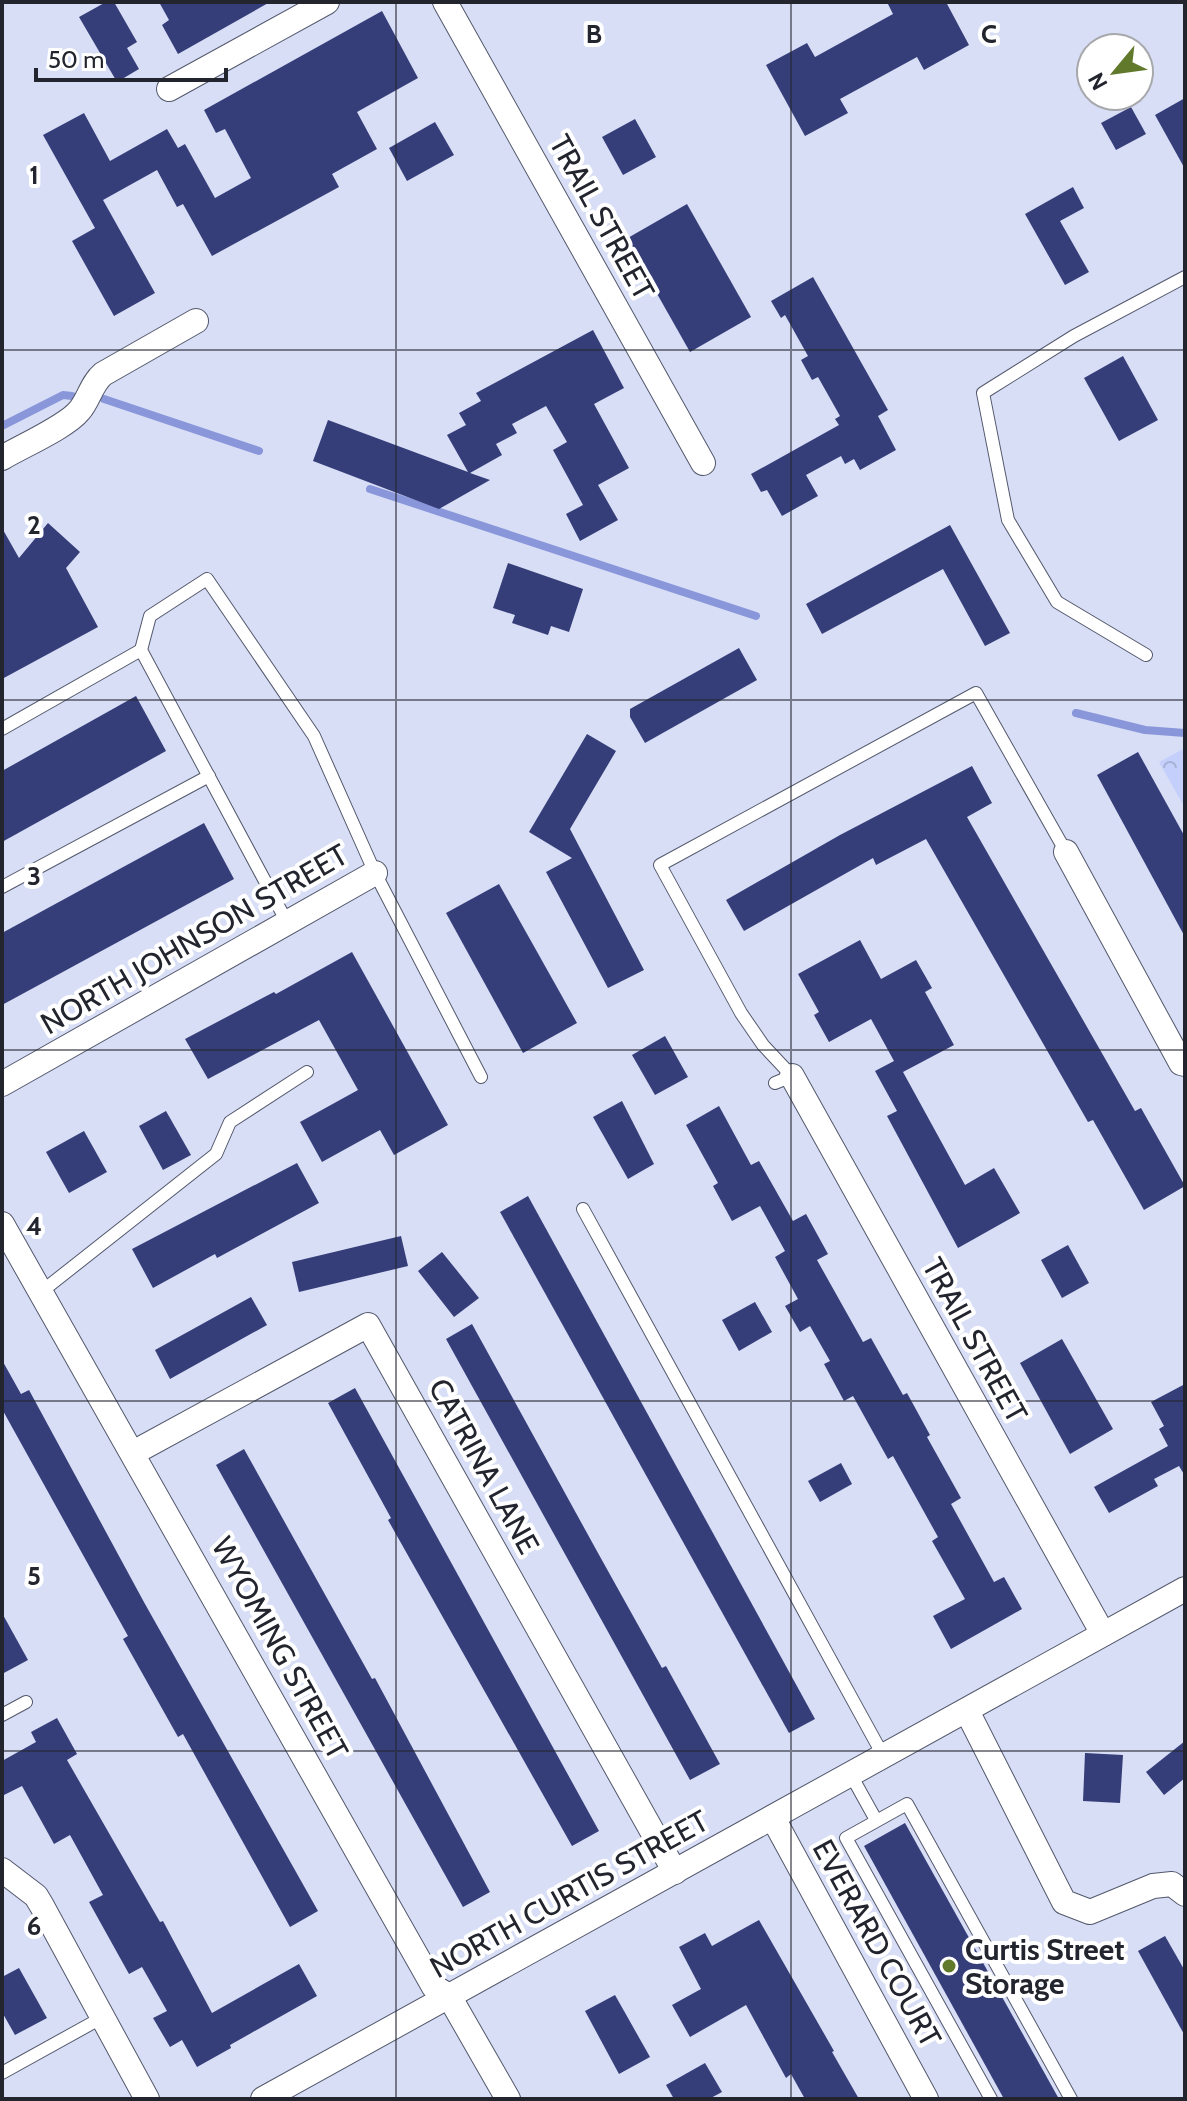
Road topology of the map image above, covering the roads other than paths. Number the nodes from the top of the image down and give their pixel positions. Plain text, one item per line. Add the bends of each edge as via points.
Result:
1 (327, 2) edge
2 (445, 2) edge
3 (169, 89) dead end
4 (1185, 277) edge
5 (196, 321) dead end
6 (2, 458) edge
7 (703, 463) dead end
8 (141, 650) junction
9 (1146, 655) dead end
10 (2, 729) edge
11 (209, 776) junction
12 (1066, 852) joint
13 (375, 873) junction
14 (2, 887) edge
15 (288, 924) junction
16 (1185, 1064) edge
17 (307, 1072) dead end
18 (481, 1077) dead end
19 (784, 1080) joint
20 (2, 1084) edge
21 (583, 1209) dead end
22 (2, 1224) edge
23 (41, 1292) junction
24 (133, 1453) junction
25 (1185, 1589) edge
26 (1103, 1634) junction
27 (26, 1702) dead end
28 (967, 1711) junction
29 (2, 1715) edge
30 (884, 1757) junction
31 (851, 1775) junction
32 (773, 1818) junction
33 (876, 1820) junction
34 (2, 1870) edge
35 (675, 1872) junction
36 (1185, 1894) edge
37 (449, 1996) junction
38 (103, 2017) junction
39 (2, 2073) edge
40 (147, 2099) edge
41 (263, 2099) edge
42 (508, 2099) edge
43 (926, 2099) edge
44 (991, 2099) edge
45 (1071, 2099) edge

1 - 3 street
2 - 7 street, TRAIL STREET
4 - 9 lane via 1074,336 983,393 1008,520 1057,602
5 - 6 street via 103,374 72,418
8 - 10 lane
8 - 11 lane
8 - 13 lane via 150,616 207,579 314,736
11 - 14 lane
11 - 15 lane
12 - 16 street
12 - 19 lane via 976,693 660,865
13 - 15 street, NORTH JOHNSON STREET
13 - 18 lane
15 - 20 street, NORTH JOHNSON STREET
17 - 23 lane via 230,1122 216,1154
19 - 26 street, TRAIL STREET
21 - 30 lane
22 - 23 street, WYOMING STREET
23 - 24 street, WYOMING STREET
24 - 35 street, CATRINA LANE via 368,1325
24 - 37 street, WYOMING STREET via 434,1987
25 - 26 street, NORTH CURTIS STREET
26 - 28 street, NORTH CURTIS STREET
27 - 29 lane
28 - 30 street, NORTH CURTIS STREET
28 - 36 street via 1064,1902 1090,1912 1153,1886 1172,1884
30 - 31 street, NORTH CURTIS STREET
31 - 32 street, NORTH CURTIS STREET
31 - 33 lane
32 - 35 street, NORTH CURTIS STREET
32 - 43 street, EVERARD COURT
33 - 44 lane via 846,1838
33 - 45 lane via 907,1804
34 - 38 street via 36,1896
35 - 37 street, NORTH CURTIS STREET
37 - 41 street, NORTH CURTIS STREET
37 - 42 street, WYOMING STREET
38 - 39 lane
38 - 40 street

